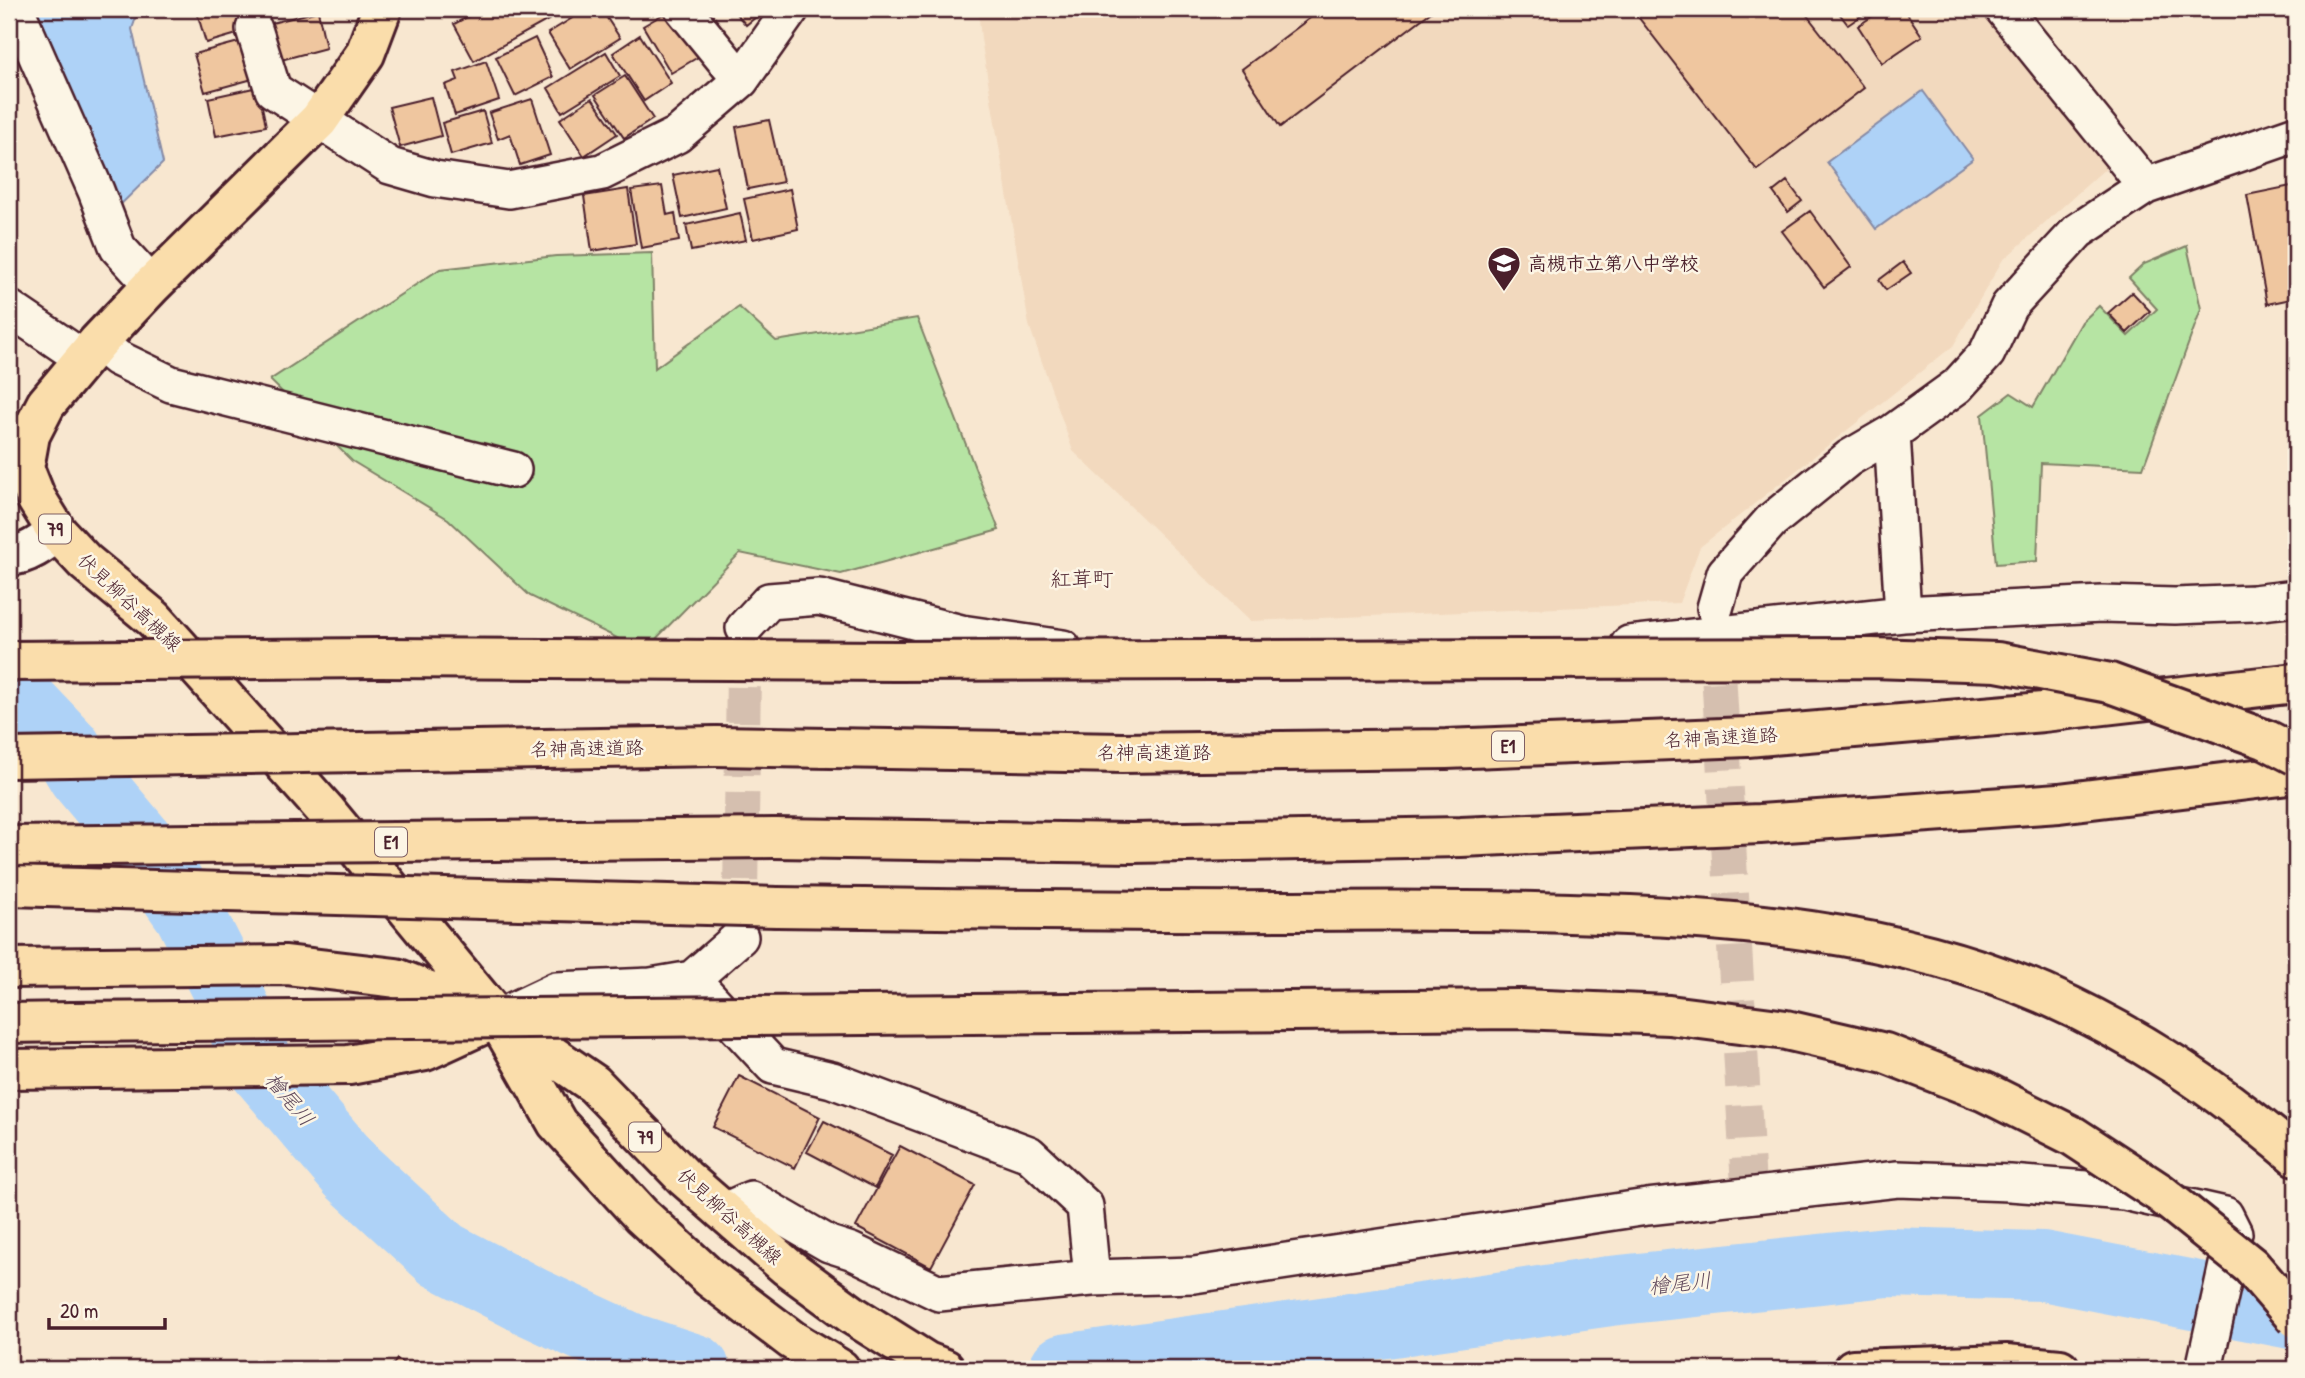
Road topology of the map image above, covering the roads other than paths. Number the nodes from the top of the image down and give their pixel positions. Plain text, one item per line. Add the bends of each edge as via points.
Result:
1 (16, 9) edge
2 (382, 9) edge
3 (683, 9) edge
4 (791, 9) edge
5 (2003, 9) edge
6 (254, 29) dead end
7 (741, 80) junction
8 (318, 120) junction
9 (2296, 134) edge
10 (2146, 186) junction
11 (152, 285) junction
12 (9, 308) edge
13 (91, 350) junction
14 (1892, 433) junction
15 (513, 470) dead end
16 (57, 532) junction
17 (9, 556) edge
18 (2296, 598) edge
19 (1715, 608) tunnel mouth
20 (1903, 614) junction
21 (744, 628) tunnel mouth
22 (9, 661) edge
23 (2296, 683) edge
24 (2296, 755) edge
25 (9, 758) edge
26 (2296, 774) edge
27 (9, 846) edge
28 (9, 886) edge
29 (740, 937) dead end
30 (9, 968) edge
31 (692, 979) junction
32 (498, 1018) junction
33 (9, 1023) edge
34 (9, 1069) edge
35 (2296, 1156) edge
36 (722, 1212) junction
37 (1092, 1278) junction
38 (2296, 1318) edge
39 (2205, 1367) edge
40 (840, 1369) edge
41 (945, 1369) edge
42 (1853, 1369) edge
43 (2060, 1369) edge

1 - 11 street via 118,248
2 - 8 main road, 伏見柳谷高槻線 / 79 via 365,54
3 - 7 street
4 - 7 street
5 - 10 street
6 - 8 street via 273,90
7 - 8 street via 677,135 602,172 509,190 435,179 390,166
8 - 11 main road, 伏見柳谷高槻線 / 79
9 - 10 street
10 - 14 street via 2078,231 2009,306 1986,353 1957,386
11 - 13 main road, 伏見柳谷高槻線 / 79
12 - 13 street
13 - 15 street via 171,384
13 - 16 main road, 伏見柳谷高槻線 / 79 via 46,404 30,435 24,468
14 - 19 street via 1849,458 1771,521 1725,573
14 - 20 street
16 - 17 main road via 36,547
16 - 32 main road, 伏見柳谷高槻線 / 79 via 85,562 155,619 327,812
18 - 20 street
20 - 21 street via 1630,644 1430,658 1098,653 961,633 820,597 769,601
22 - 24 main road, bridge via 1871,658 1997,662 2110,684 2267,740
23 - 25 main road, 名神高速道路 / E1, bridge via 2043,712 1747,737 1446,749 1122,753 716,746
26 - 27 main road, E1, bridge via 2059,803 1760,824 1475,836 1132,843 774,838
28 - 35 main road, bridge via 1134,912 1459,910 1646,915 1752,924 1854,937 1952,961 2041,993 2117,1029 2195,1076
29 - 31 street
30 - 32 main road, 伏見柳谷高槻線 / 79 via 286,965 396,978
31 - 32 street via 651,986 556,989
31 - 37 street via 773,1066 832,1080 1029,1154 1085,1206
32 - 34 main road via 425,1051 349,1065
32 - 36 main road, 伏見柳谷高槻線 / 79 via 594,1084
32 - 40 main road, 伏見柳谷高槻線 / 79 via 557,1123 641,1215 710,1278 792,1340
33 - 38 main road, bridge via 1520,1009 1669,1014 1786,1030 1885,1053 1985,1092 2074,1136 2160,1193 2251,1266
36 - 37 street via 751,1199 829,1244 939,1293
36 - 41 main road, 伏見柳谷高槻線 / 79 via 854,1316
37 - 39 street via 1194,1275 1647,1207 1898,1178 2124,1192 2225,1215 2234,1233
42 - 43 main road via 2006,1364

